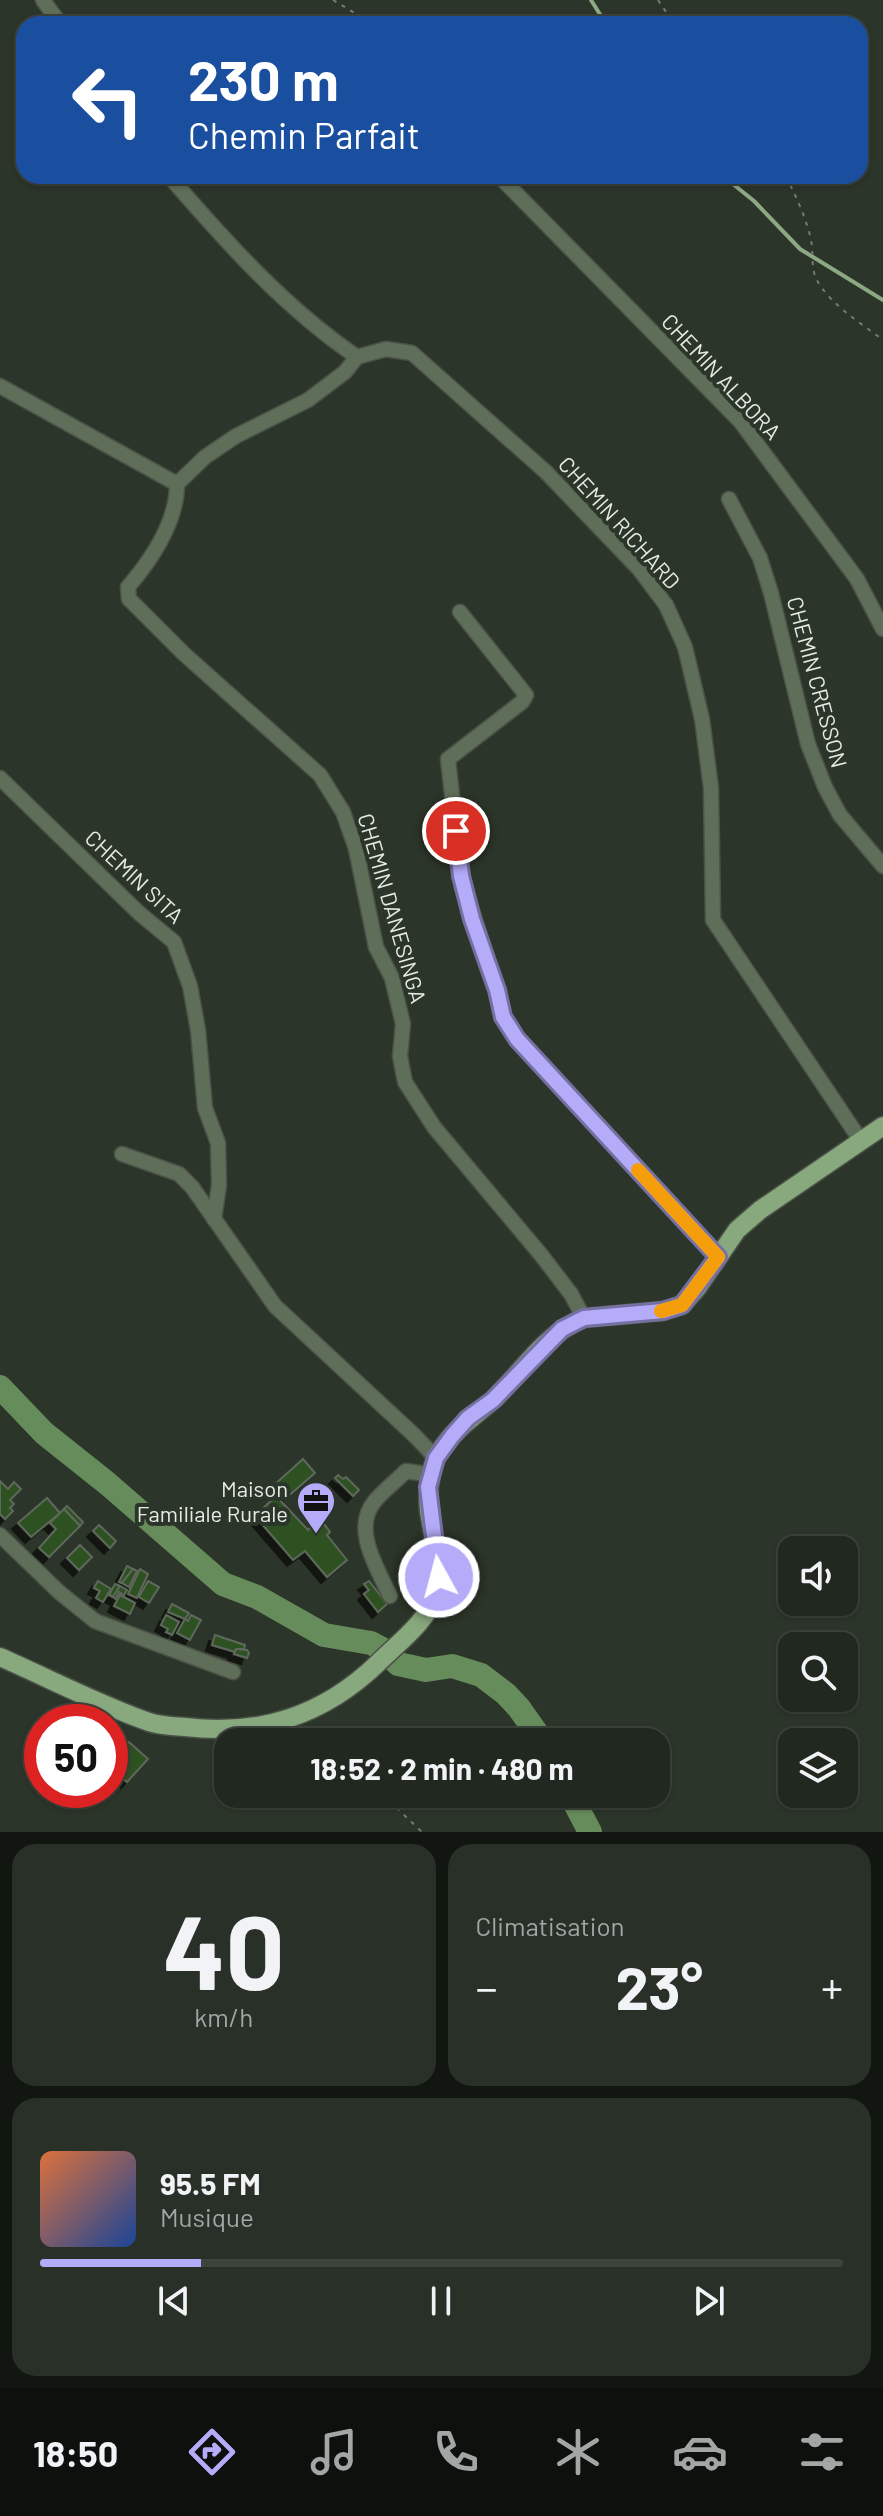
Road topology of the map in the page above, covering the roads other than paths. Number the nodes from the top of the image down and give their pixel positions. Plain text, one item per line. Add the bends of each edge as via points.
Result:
1 (176, 184) edge
2 (507, 184) edge
3 (357, 357) junction
4 (0, 386) edge
5 (177, 484) junction
6 (729, 499) dead end
7 (460, 612) dead end
8 (883, 629) edge
9 (0, 778) edge
10 (883, 866) edge
11 (883, 1126) edge
12 (861, 1141) junction
13 (122, 1154) dead end
14 (214, 1219) junction
15 (718, 1257) junction
16 (584, 1318) junction
17 (434, 1467) junction
18 (0, 1535) edge
19 (390, 1596) dead end
20 (0, 1657) edge
21 (233, 1672) dead end

1 - 3 street via 244,262
2 - 8 street, CHEMIN ALBORA via 740,421 857,579
3 - 5 street via 308,400 236,436
3 - 12 street, CHEMIN RICHARD via 386,349 412,353 546,472 639,569 666,605 685,647 702,719 711,788 713,920
4 - 5 street
5 - 16 street, CHEMIN DANESINGA via 177,501 163,535 128,587 129,599 320,775 336,799 356,849 376,947 392,978 403,1024 400,1056 405,1082 434,1127 571,1294
6 - 10 street, CHEMIN CRESSON via 768,581 808,744 825,787 840,815
7 - 15 street via 526,695 448,759 461,876 503,1017 517,1039
9 - 14 street, CHEMIN SITA via 174,942 190,986 205,1108 218,1143
11 - 12 main road
12 - 15 main road via 760,1210
13 - 14 street via 179,1174
14 - 17 street via 275,1306 414,1435
15 - 16 main road via 682,1305
16 - 17 main road via 553,1337 493,1400 468,1418
17 - 19 street via 406,1471 372,1504 365,1524 368,1547
17 - 20 main road via 428,1487 439,1577 433,1601 355,1686 312,1710 231,1731 152,1723
18 - 21 street via 95,1621

